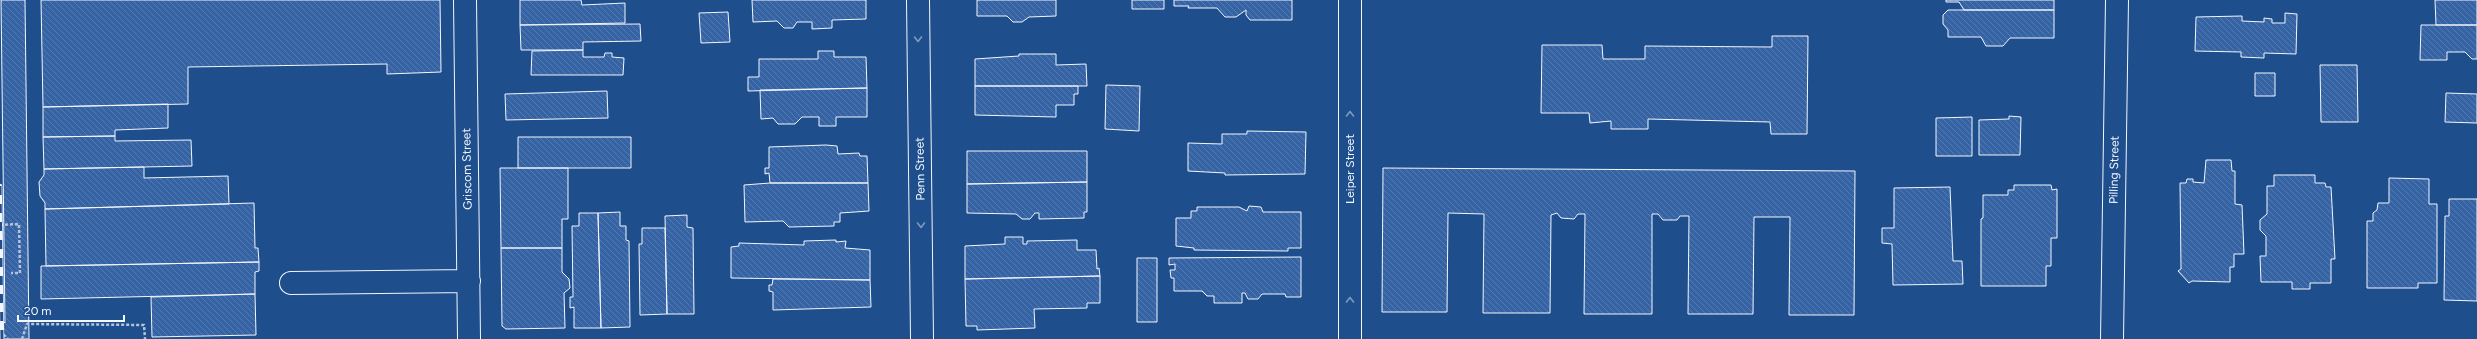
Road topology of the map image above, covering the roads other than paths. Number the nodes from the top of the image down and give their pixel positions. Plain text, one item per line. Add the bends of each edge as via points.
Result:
1 (465, 0) edge
2 (918, 0) edge
3 (1350, 0) edge
4 (2117, 0) edge
5 (469, 281) junction
6 (291, 283) dead end
7 (470, 339) edge
8 (922, 339) edge
9 (1350, 339) edge
10 (2112, 339) edge

1 - 5 street, Griscom Street
2 -> 8 street, Penn Street
9 -> 3 street, Leiper Street
4 - 10 street, Pilling Street
5 - 6 street
5 - 7 street, Griscom Street

